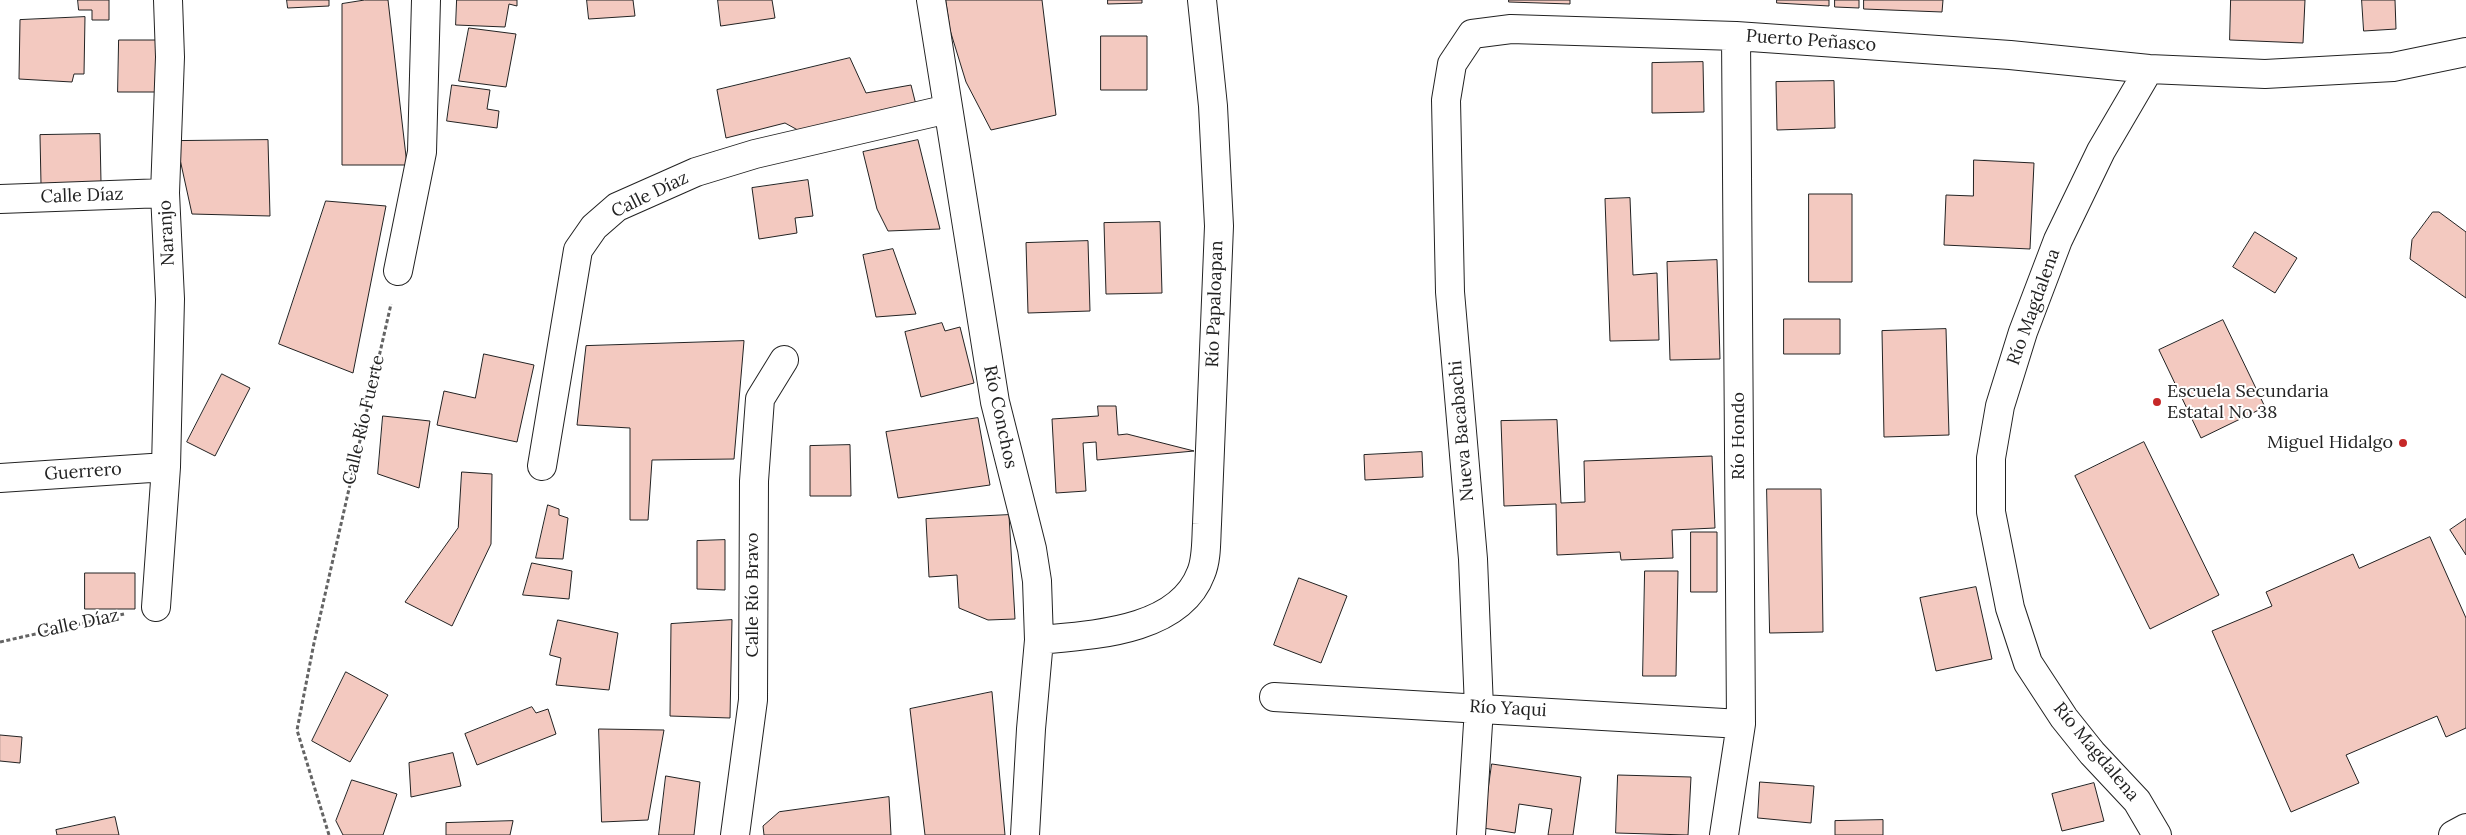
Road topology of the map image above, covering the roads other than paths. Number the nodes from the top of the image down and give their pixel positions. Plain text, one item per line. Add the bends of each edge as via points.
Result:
1 (168, 0) edge
2 (426, 0) edge
3 (931, 0) edge
4 (1202, 0) edge
5 (1472, 34) joint
6 (1736, 36) junction
7 (2466, 52) edge
8 (2150, 69) junction
9 (948, 109) junction
10 (165, 193) junction
11 (0, 199) edge
12 (398, 272) road end
13 (784, 360) dead end
14 (542, 466) dead end
15 (166, 467) junction
16 (0, 478) edge
17 (156, 607) road end
18 (1039, 640) junction
19 (1274, 697) dead end
20 (1479, 708) junction
21 (1741, 724) junction
22 (2466, 828) edge
23 (735, 835) edge
24 (1025, 835) edge
25 (1471, 835) edge
26 (1724, 835) edge
27 (2157, 835) edge
28 (2453, 835) edge

1 - 10 street, Naranjo via 170,57
2 - 12 street via 422,152
3 - 9 street, Río Conchos
4 - 18 street, Río Papaloapan via 1213,106 1218,226 1202,572 1182,602 1150,620 1127,629 1095,635
5 - 6 street, Puerto Peñasco via 1511,29
5 - 20 street, Nueva Bacabachi via 1452,64 1446,100 1450,292 1473,559
6 - 8 street, Puerto Peñasco via 2010,55
6 - 21 street, Río Hondo
7 - 8 street via 2393,67 2274,73
8 - 27 street, Río Magdalena via 2101,151 2058,240 2023,332 2000,406 1991,458 1991,512 2010,608 2028,663 2064,718 2137,801
9 - 14 street, Calle Díaz via 755,154 696,172 617,207 594,227 578,250
9 - 18 street, Río Conchos via 995,402 1032,549 1037,581
10 - 11 street, Calle Díaz
10 - 15 street, Naranjo via 170,299
13 - 23 street, Calle Río Bravo via 760,399 754,481 752,700
15 - 16 street, Guerrero
15 - 17 street, Naranjo
18 - 24 street, Río Conchos
19 - 20 street, Río Yaqui
20 - 21 street, Río Yaqui
20 - 25 street, Nueva Bacabachi
21 - 26 street, Río Hondo
22 - 28 street

